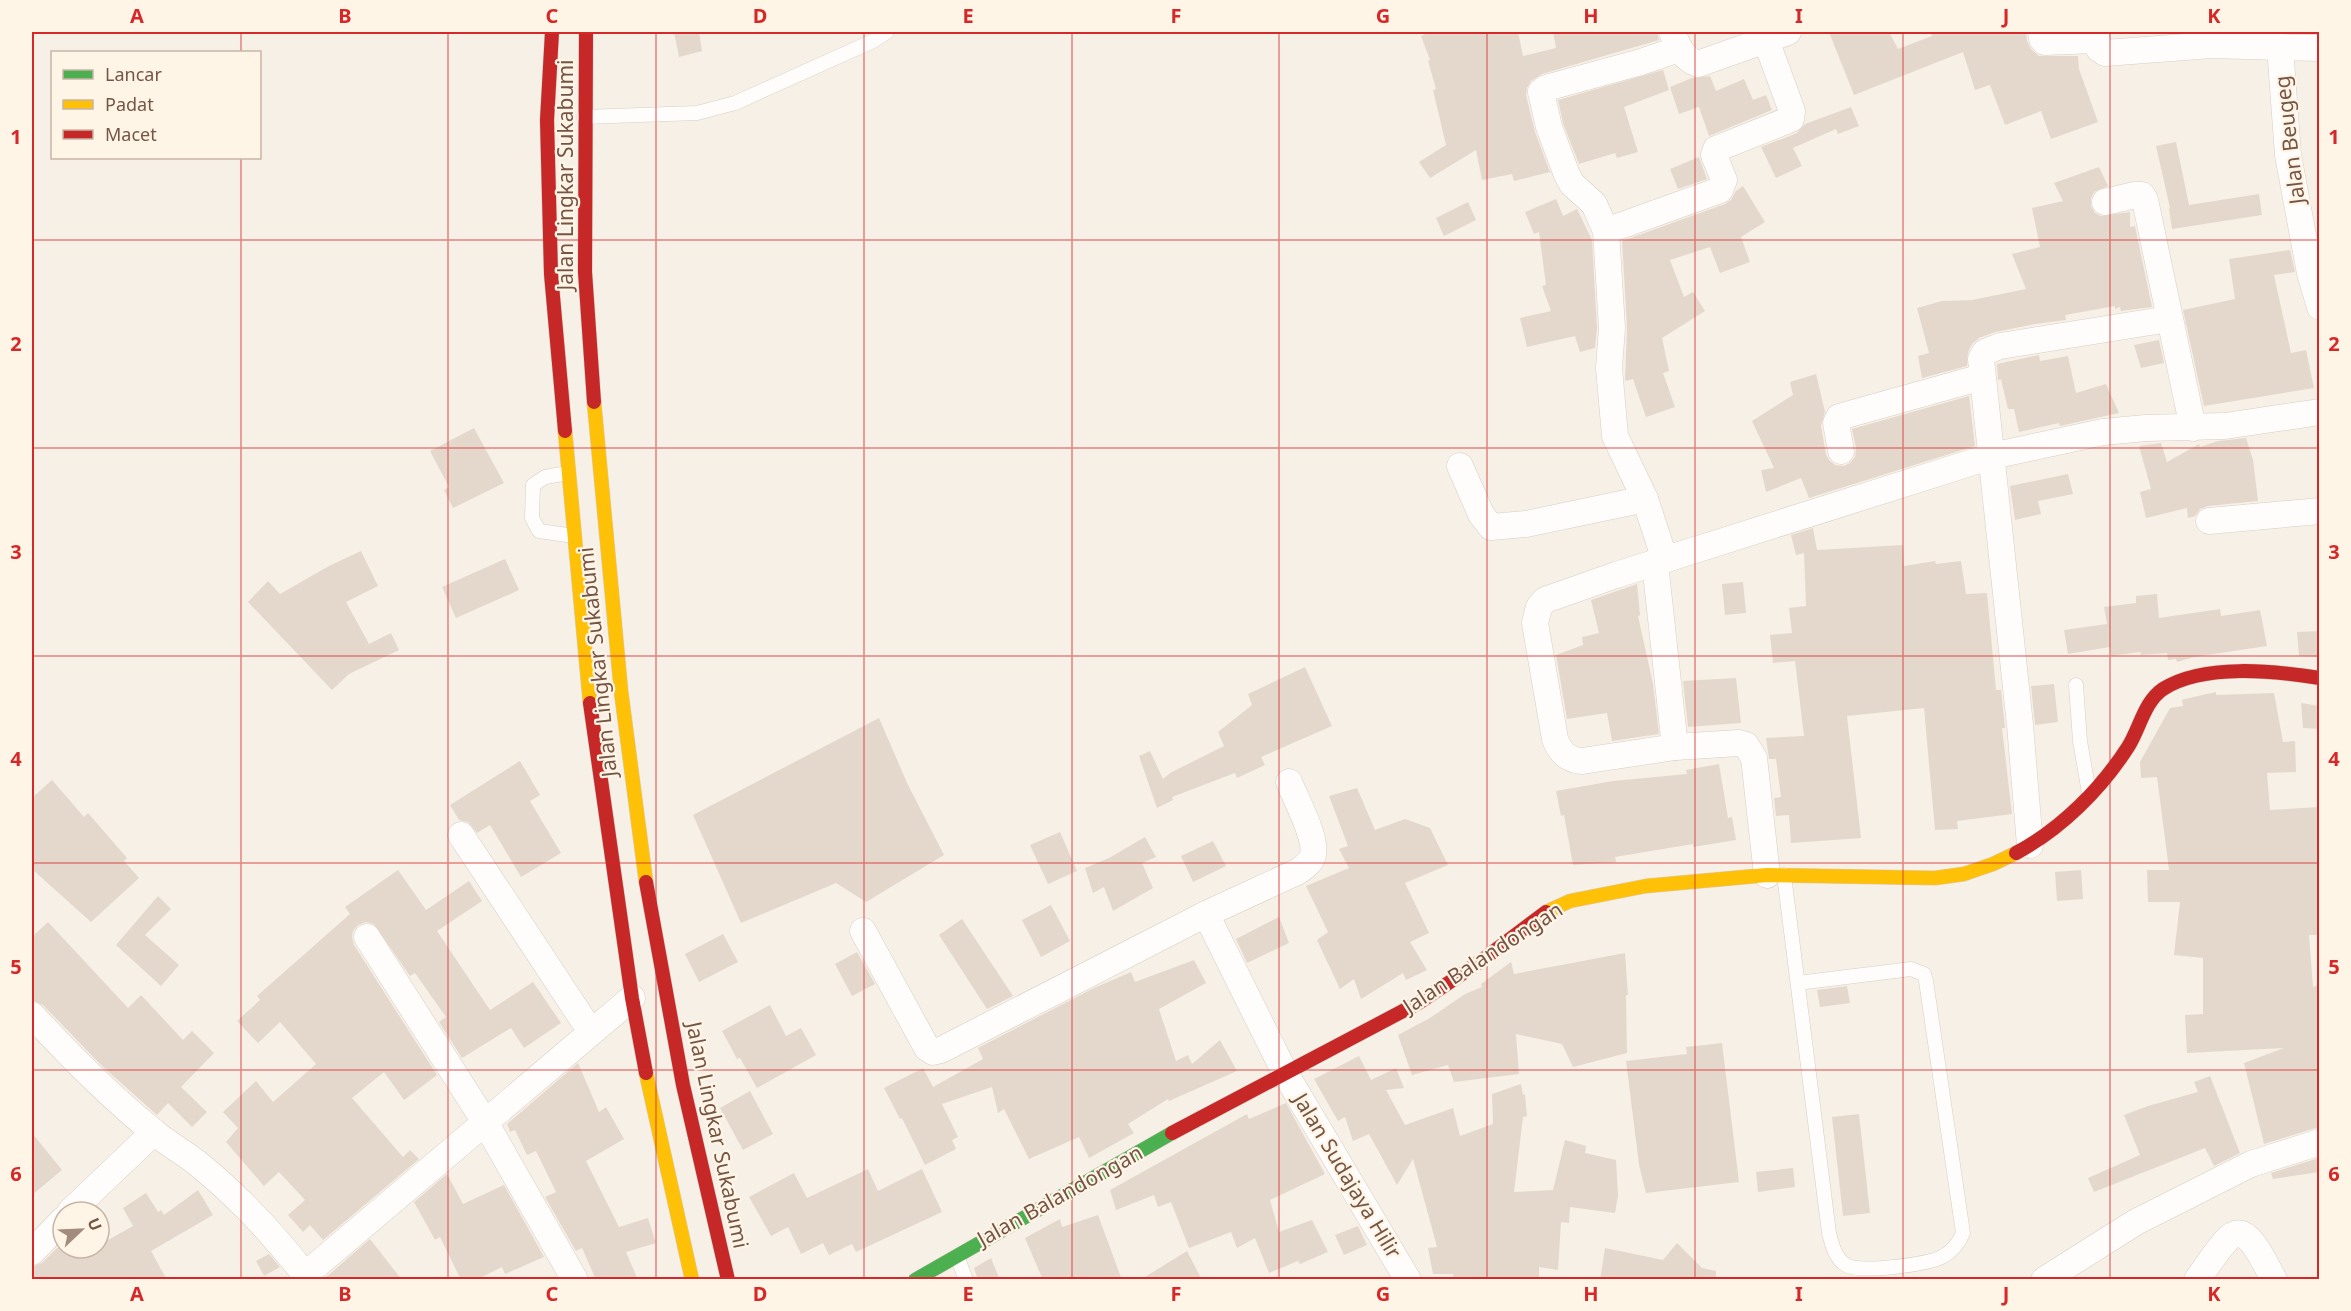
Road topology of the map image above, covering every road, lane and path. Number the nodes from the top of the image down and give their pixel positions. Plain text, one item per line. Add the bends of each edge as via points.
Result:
1 (552, 32) edge
2 (586, 32) edge
3 (887, 32) edge
4 (2041, 32) edge
5 (1777, 36) edge
6 (2095, 36) edge
7 (1676, 40) edge
8 (2280, 47) junction
9 (2319, 48) edge
10 (584, 117) junction
11 (2105, 202) dead end
12 (1606, 231) junction
13 (2319, 307) edge
14 (2169, 319) junction
15 (1982, 377) junction
16 (2319, 412) edge
17 (2193, 428) junction
18 (1841, 451) dead end
19 (1992, 456) junction
20 (1460, 466) dead end
21 (568, 473) junction
22 (1645, 499) junction
23 (2319, 511) edge
24 (2209, 521) dead end
25 (574, 536) junction
26 (1660, 561) junction
27 (2319, 678) edge
28 (2076, 684) dead end
29 (1675, 747) junction
30 (1289, 783) dead end
31 (2089, 795) junction
32 (461, 834) dead end
33 (2030, 845) junction
34 (1775, 875) junction
35 (1206, 914) junction
36 (863, 931) dead end
37 (368, 937) dead end
38 (1798, 983) junction
39 (632, 998) junction
40 (32, 1016) edge
41 (591, 1032) junction
42 (1285, 1073) junction
43 (486, 1122) junction
44 (154, 1132) junction
45 (2319, 1142) edge
46 (83, 1200) edge
47 (51, 1232) edge
48 (32, 1252) edge
49 (956, 1255) junction
50 (307, 1277) edge
51 (575, 1280) edge
52 (692, 1280) edge
53 (728, 1280) edge
54 (915, 1280) edge
55 (966, 1280) edge
56 (1408, 1280) edge
57 (2044, 1280) edge
58 (2197, 1280) edge
59 (2274, 1280) edge

1 - 21 main road, Jalan Lingkar Sukabumi via 547,120 551,274
2 - 10 main road, Jalan Lingkar Sukabumi
3 - 10 lane via 713,111
4 - 6 street via 2045,42
5 - 7 street via 1698,64 1691,62
5 - 12 street via 1791,119 1716,149 1714,155 1724,180 1720,190
6 - 8 street via 2099,50 2105,52 2212,45
7 - 12 street via 1542,90 1567,175 1594,204
8 - 9 street, Jalan Beugeg
8 - 13 street, Jalan Beugeg via 2288,155
10 - 53 main road, Jalan Lingkar Sukabumi via 585,274 620,696 662,984
11 - 14 street via 2138,195 2145,200
12 - 22 street via 1612,328 1609,368 1615,436
14 - 15 street via 1992,348 1981,359
14 - 17 street
15 - 18 street via 1839,417 1836,423
15 - 19 street
16 - 17 street
17 - 19 street via 2103,432
19 - 26 street
19 - 33 street
20 - 22 street via 1480,514 1491,527 1526,524
21 - 25 main road, Jalan Lingkar Sukabumi
21 - 25 lane via 545,477 533,485 532,518 539,531
22 - 26 street
23 - 24 street
25 - 39 main road, Jalan Lingkar Sukabumi via 589,697
26 - 29 street
26 - 29 street via 1557,594 1539,607 1535,623 1555,739 1564,755 1582,761
27 - 31 main road, Jalan Balandongan via 2267,671 2177,681 2161,690 2148,706 2134,738
28 - 31 lane
29 - 34 street via 1739,743 1751,750
30 - 35 street via 1312,843 1313,856 1308,864
31 - 33 main road, Jalan Balandongan
32 - 41 street
33 - 34 main road, Jalan Balandongan via 1979,871 1953,877
34 - 38 lane
34 - 42 main road, Jalan Balandongan via 1646,886 1552,908 1420,1002
35 - 36 street via 933,1052 927,1048
35 - 42 street, Jalan Sudajaya Hilir
37 - 43 street
38 - 38 lane via 1833,1249 1848,1266 1871,1270 1941,1257 1958,1244 1963,1233 1923,974 1911,969
39 - 41 street
39 - 52 main road, Jalan Lingkar Sukabumi
40 - 44 street
41 - 43 street
42 - 49 main road, Jalan Balandongan
42 - 56 street, Jalan Sudajaya Hilir
43 - 50 street
43 - 51 street
44 - 46 street
44 - 50 street via 239,1199
45 - 57 street via 2251,1164 2136,1222
47 - 48 street
49 - 54 main road, Jalan Balandongan
49 - 55 lane
58 - 59 street via 2225,1240 2241,1232 2255,1244

